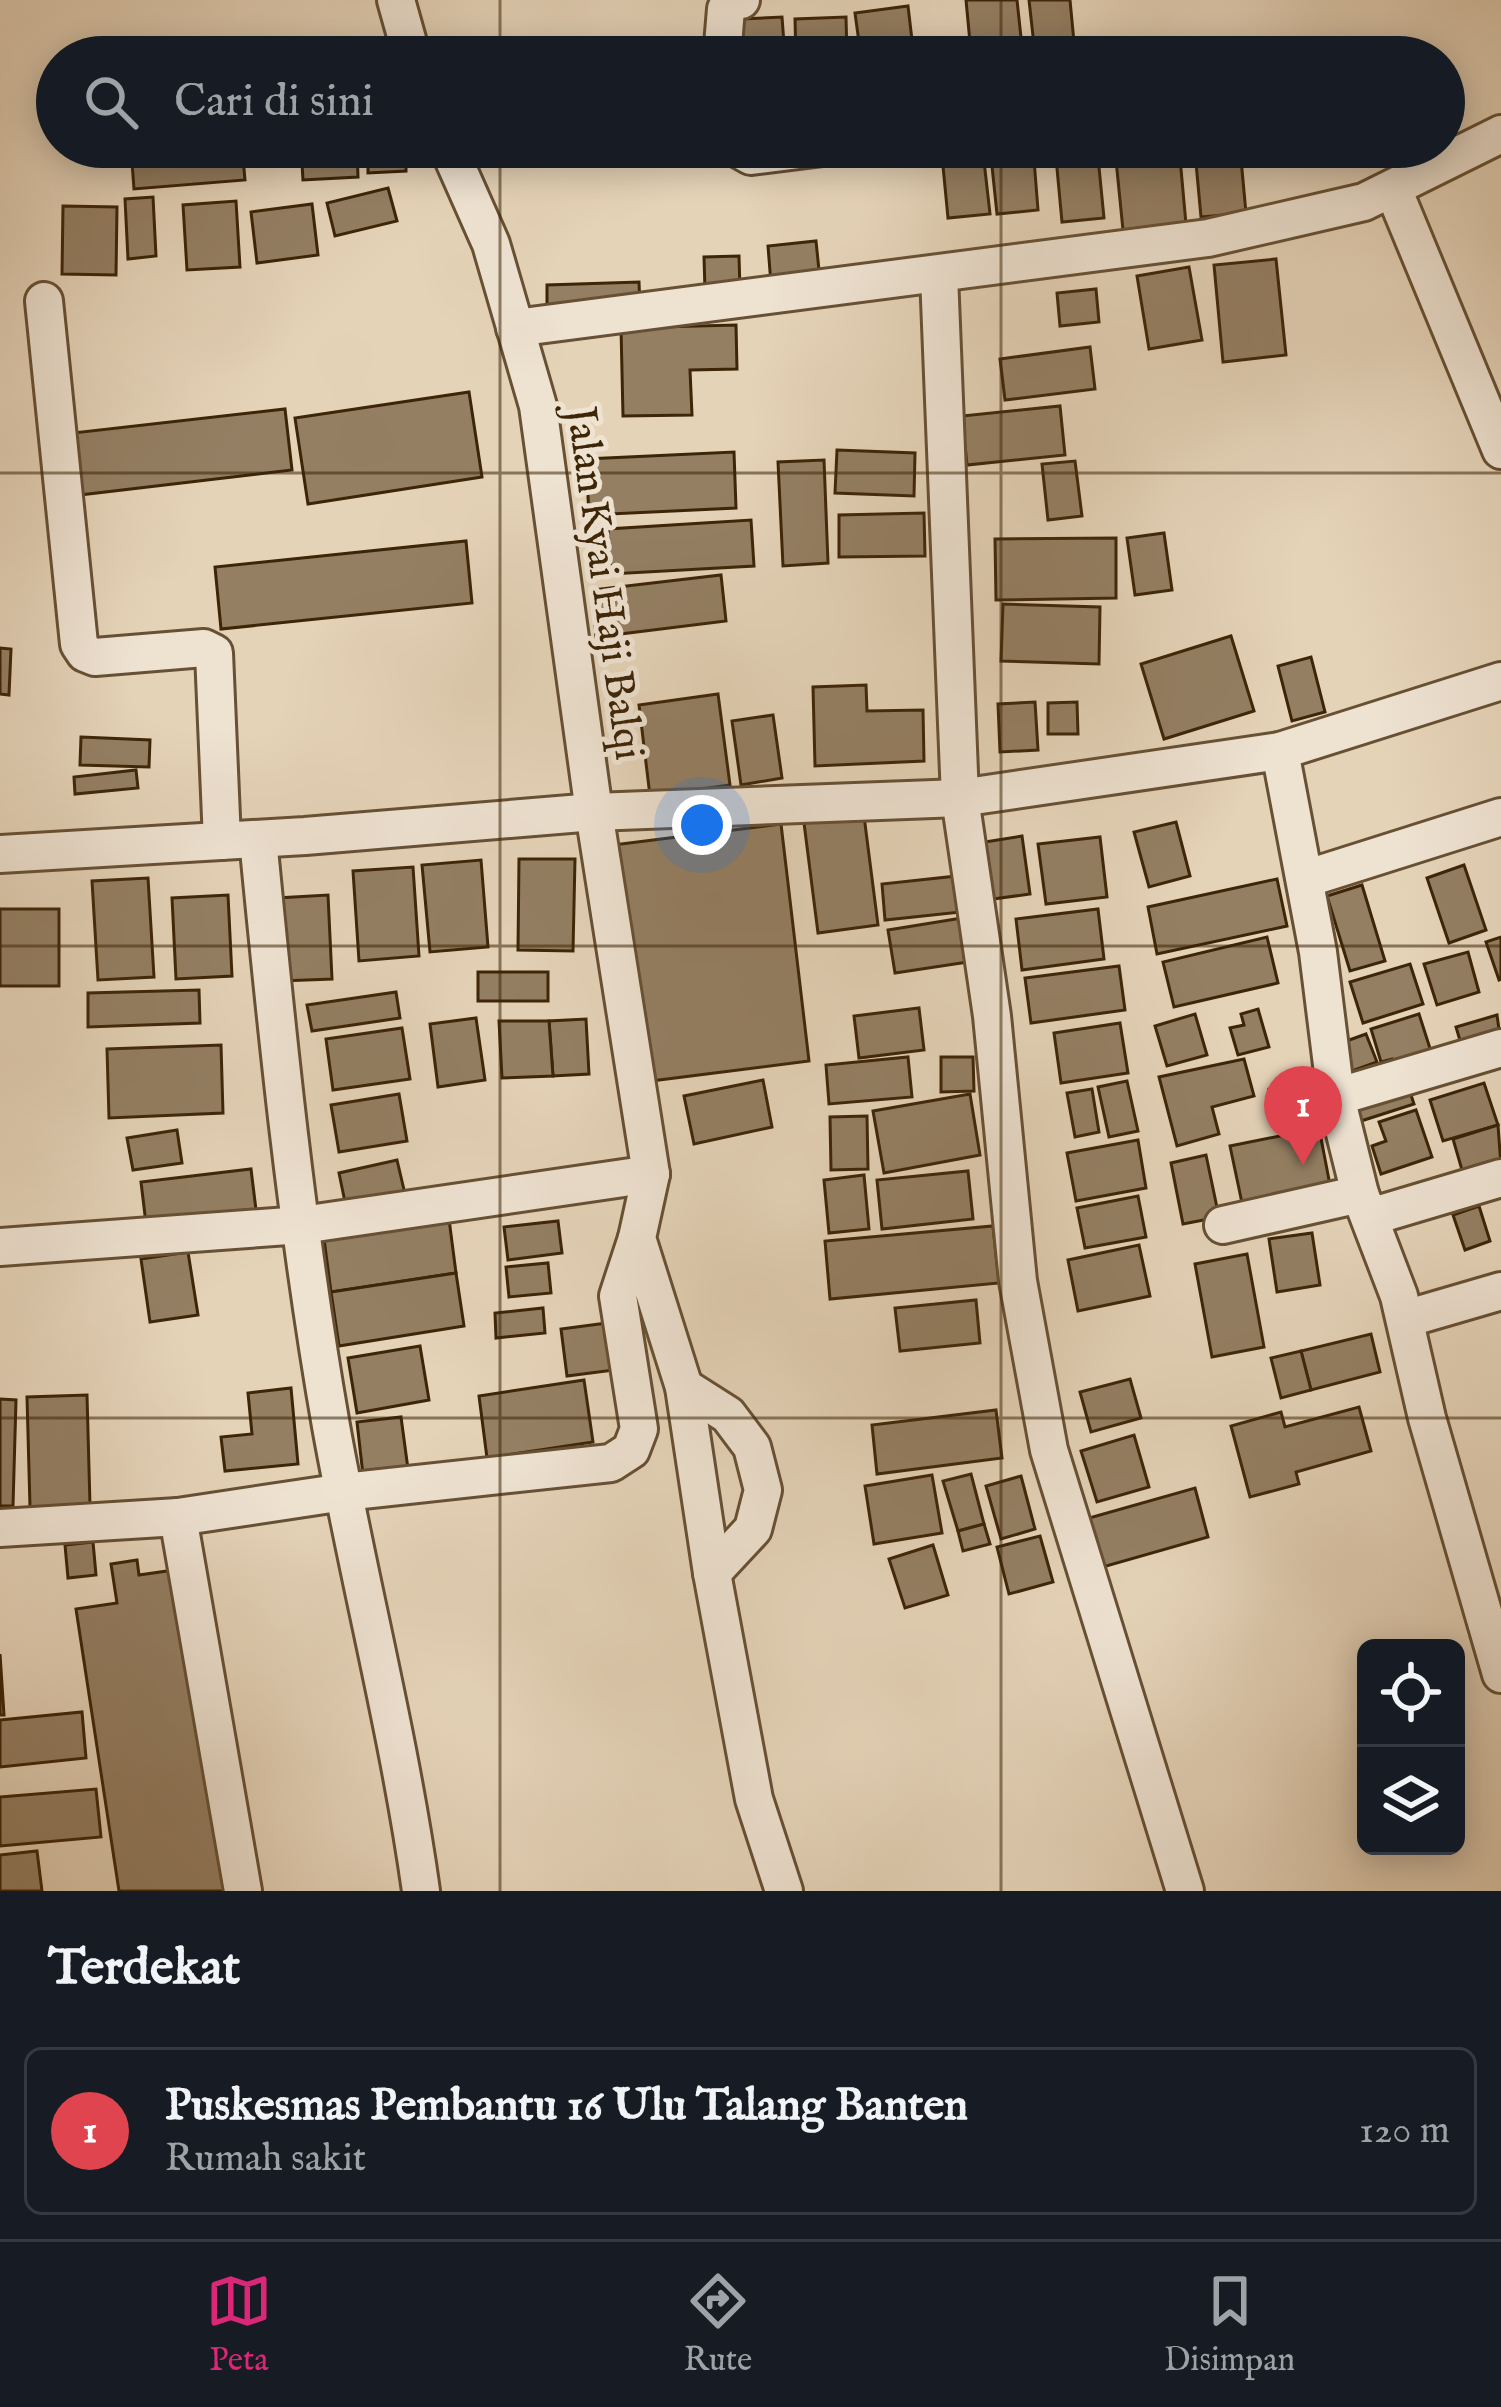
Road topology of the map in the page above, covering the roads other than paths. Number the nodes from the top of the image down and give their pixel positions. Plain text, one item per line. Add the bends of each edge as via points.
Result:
1 (396, 0) edge
2 (741, 0) edge
3 (406, 36) edge
4 (724, 36) edge
5 (1501, 134) edge
6 (1465, 153) edge
7 (457, 168) edge
8 (1435, 168) edge
9 (1394, 189) junction
10 (939, 275) junction
11 (44, 301) dead end
12 (515, 328) junction
13 (1501, 450) edge
14 (1501, 681) edge
15 (1280, 752) junction
16 (960, 798) junction
17 (594, 812) junction
18 (1501, 817) edge
19 (258, 839) junction
20 (221, 841) junction
21 (0, 854) edge
22 (1305, 879) junction
23 (1501, 1048) edge
24 (1336, 1096) junction
25 (651, 1174) junction
26 (1501, 1178) edge
27 (1365, 1205) junction
28 (1223, 1225) dead end
29 (302, 1226) junction
30 (638, 1238) junction
31 (0, 1247) edge
32 (1501, 1291) edge
33 (1405, 1319) junction
34 (684, 1387) junction
35 (344, 1492) junction
36 (178, 1517) junction
37 (0, 1528) edge
38 (712, 1573) junction
39 (1500, 1670) edge
40 (243, 1891) edge
41 (421, 1891) edge
42 (784, 1891) edge
43 (1185, 1891) edge

1 - 3 street
2 - 4 street via 726,9
5 - 6 street
7 - 12 street, Jalan Kyai Haji Balqi
8 - 9 street
9 - 10 street via 1208,238
9 - 13 street
10 - 12 street
10 - 16 street
11 - 20 street via 79,644 95,658 214,653
12 - 17 street, Jalan Kyai Haji Balqi via 538,406
14 - 15 street
15 - 16 street
15 - 22 street
16 - 17 street
16 - 43 street via 1018,1281 1049,1450
17 - 19 street, Jalan Kyai Haji Balqi
17 - 25 street
18 - 22 street
19 - 20 street, Jalan Kyai Haji Balqi
19 - 29 street
20 - 21 street, Jalan Kyai Haji Balqi
22 - 24 street
23 - 24 street
24 - 27 street
25 - 29 street
25 - 30 street
26 - 27 street
27 - 28 street
27 - 33 street
29 - 31 street
29 - 35 street
30 - 34 street
30 - 35 street via 618,1296 639,1429 631,1450 611,1463
32 - 33 street
33 - 39 street
34 - 38 street
34 - 38 street via 728,1415 752,1447 764,1490 753,1529
35 - 36 street
35 - 41 street via 406,1781
36 - 37 street
36 - 40 street
38 - 42 street via 754,1799

